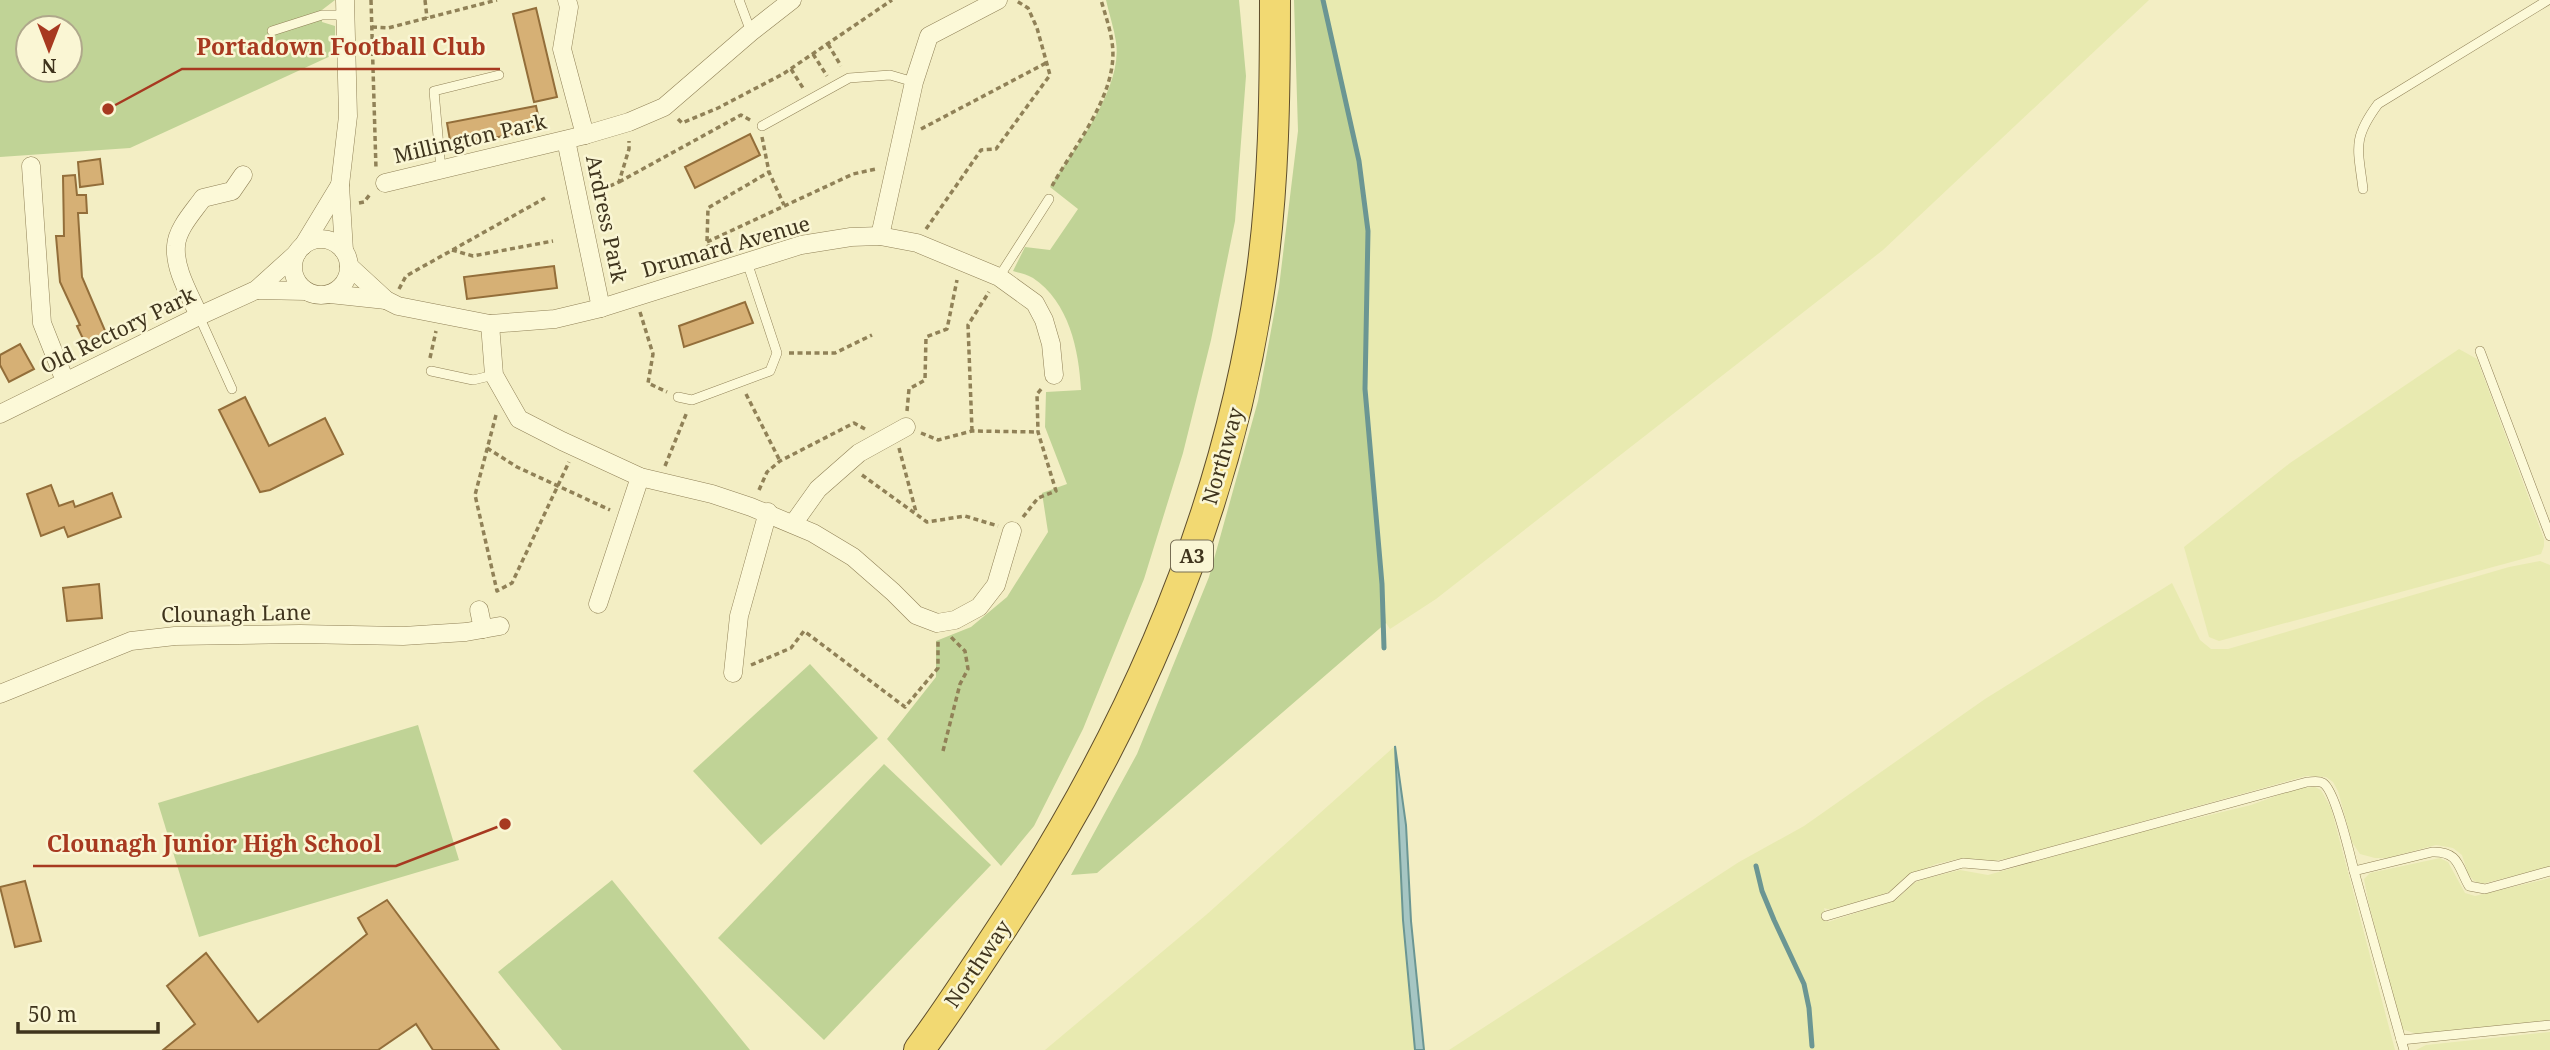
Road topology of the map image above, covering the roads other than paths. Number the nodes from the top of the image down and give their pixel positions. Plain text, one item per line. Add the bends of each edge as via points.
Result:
1 (567, 0) edge
2 (739, 0) edge
3 (792, 0) edge
4 (998, 0) edge
5 (1275, 0) edge
6 (2549, 0) edge
7 (345, 7) edge
8 (272, 31) dead end
9 (751, 32) junction
10 (499, 75) dead end
11 (914, 82) junction
12 (762, 126) road end
13 (585, 135) junction
14 (566, 140) junction
15 (31, 166) dead end
16 (440, 170) junction
17 (243, 175) dead end
18 (379, 180) road end
19 (340, 185) junction
20 (2363, 189) dead end
21 (1049, 199) road end
22 (880, 236) junction
23 (300, 249) junction
24 (346, 258) junction
25 (747, 262) junction
26 (999, 277) junction
27 (256, 290) junction
28 (306, 291) junction
29 (330, 294) junction
30 (388, 301) junction
31 (601, 308) junction
32 (199, 316) junction
33 (490, 324) junction
34 (2480, 351) dead end
35 (431, 371) road end
36 (494, 374) junction
37 (1054, 375) road end
38 (65, 381) junction
39 (232, 389) dead end
40 (678, 397) road end
41 (0, 414) edge
42 (896, 433) road end
43 (640, 477) junction
44 (760, 509) junction
45 (793, 524) junction
46 (1012, 531) road end
47 (2550, 536) edge
48 (598, 604) dead end
49 (480, 610) dead end
50 (733, 673) road end
51 (0, 694) edge
52 (2354, 871) junction
53 (2550, 871) edge
54 (1826, 916) dead end
55 (2550, 1025) edge
56 (2401, 1040) junction
57 (919, 1050) edge
58 (2404, 1050) edge

1 - 13 street via 562,49
2 - 9 lane
3 - 9 street, Millington Park
4 - 11 street via 929,36
5 - 57 highway, Northway / A3 via 1275,95 1261,277 1238,402 1203,524 1158,644 1073,815
6 - 20 lane via 2378,104 2357,142
7 - 8 lane
7 - 19 street via 348,116
9 - 13 street, Millington Park via 664,107
10 - 16 lane via 434,91
11 - 12 lane via 890,75 849,78
11 - 22 street
13 - 14 street, Millington Park
14 - 16 street, Millington Park
14 - 31 street, Ardress Park
15 - 38 street via 43,323
16 - 18 street, Millington Park
17 - 32 street via 232,191 203,198 183,226 176,246 180,270
19 - 23 street, Old Rectory Park
19 - 24 street
21 - 26 lane
22 - 25 street, Drumard Avenue via 801,245
22 - 26 street, Drumard Avenue via 917,243
23 - 24 street via 320,239 330,240
23 - 27 street, Old Rectory Park
23 - 28 street via 293,270
24 - 29 street via 344,283
24 - 30 street, Drumard Avenue
25 - 31 street, Drumard Avenue
25 - 40 lane via 777,353 771,371 692,400
26 - 37 street, Drumard Avenue via 1035,303 1051,344
27 - 28 street, Old Rectory Park
27 - 32 street, Old Rectory Park
28 - 29 street
29 - 30 street, Drumard Avenue
30 - 33 street, Drumard Avenue
31 - 33 street, Drumard Avenue via 555,319
32 - 38 street, Old Rectory Park
32 - 39 lane
33 - 36 street
34 - 47 lane
35 - 36 lane via 473,380
36 - 43 street via 519,419
38 - 41 street, Old Rectory Park
42 - 45 street via 859,453 818,489
43 - 44 street
43 - 48 street
44 - 45 street
44 - 50 street
45 - 46 street via 853,556 916,615 937,623 955,620 979,607 996,585
49 - 51 street, Clounagh Lane via 491,627 403,636 174,636 131,641
52 - 53 lane via 2444,852 2458,863 2469,886 2485,890
52 - 54 lane via 2338,812 2328,788 2318,781 1999,866 1963,863 1913,877 1891,897
52 - 56 lane
55 - 56 lane
56 - 58 lane

